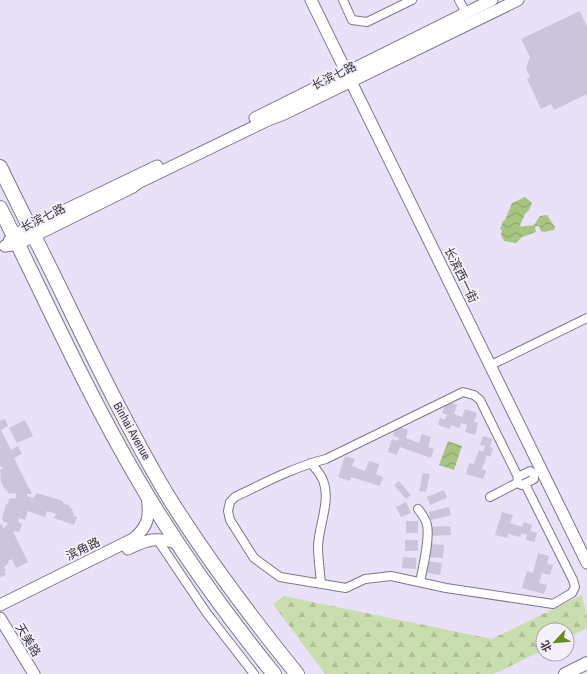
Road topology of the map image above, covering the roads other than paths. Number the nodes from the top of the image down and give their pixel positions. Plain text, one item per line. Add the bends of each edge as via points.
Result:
1 (311, 0) edge
2 (319, 0) edge
3 (343, 0) edge
4 (412, 0) edge
5 (459, 0) edge
6 (492, 0) edge
7 (518, 0) edge
8 (466, 13) junction
9 (352, 75) junction
10 (0, 167) edge
11 (0, 208) edge
12 (32, 232) junction
13 (9, 243) edge
14 (587, 318) edge
15 (493, 364) junction
16 (311, 463) junction
17 (538, 472) junction
18 (517, 480) junction
19 (525, 484) junction
20 (147, 496) junction
21 (490, 497) dead end
22 (418, 509) dead end
23 (157, 539) junction
24 (178, 543) junction
25 (587, 549) edge
26 (587, 563) edge
27 (420, 582) junction
28 (321, 584) junction
29 (0, 605) edge
30 (0, 612) edge
31 (0, 618) edge
32 (0, 632) edge
33 (587, 663) edge
34 (26, 674) edge
35 (34, 674) edge
36 (254, 674) edge
37 (274, 674) edge
38 (297, 674) edge
39 (565, 674) edge

1 - 9 street, 长滨西一街
2 - 9 street, 长滨西一街
3 - 4 street via 352,20 367,22
5 - 8 street
6 - 8 street, 长滨七路
7 - 9 street, 长滨七路
8 - 9 street, 长滨七路
9 - 12 street, 长滨七路 via 284,114 133,187
9 - 15 street, 长滨西一街
10 - 12 highway, Binhai Avenue
11 - 13 highway, Binhai Avenue
12 - 13 street, 长滨七路
12 - 38 highway, Binhai Avenue via 116,402 166,492 213,564
13 - 20 highway, Binhai Avenue
14 - 15 street
15 - 17 street, 长滨西一街
15 - 25 street, 长滨西一街
16 - 18 street via 326,459 463,392 480,400
16 - 28 street via 322,478 325,492 325,509 318,546
16 - 28 street via 234,497 228,511 230,520 254,558 280,577
17 - 18 street via 530,471
17 - 19 street via 534,479
17 - 26 street, 长滨西一街
18 - 19 street via 522,485
18 - 21 street
19 - 27 street via 574,580 575,587 572,593 553,604
20 - 24 highway, Binhai Avenue
20 - 29 street, 滨角路 via 147,524 133,539
22 - 27 street via 428,526
23 - 24 street, 滨角路
23 - 30 street, 滨角路 via 136,544
23 - 36 street via 210,617
24 - 37 highway, Binhai Avenue via 216,599
27 - 28 street via 391,576 365,579 346,588
31 - 35 street, 天美路
32 - 34 street, 天美路
33 - 39 main road

